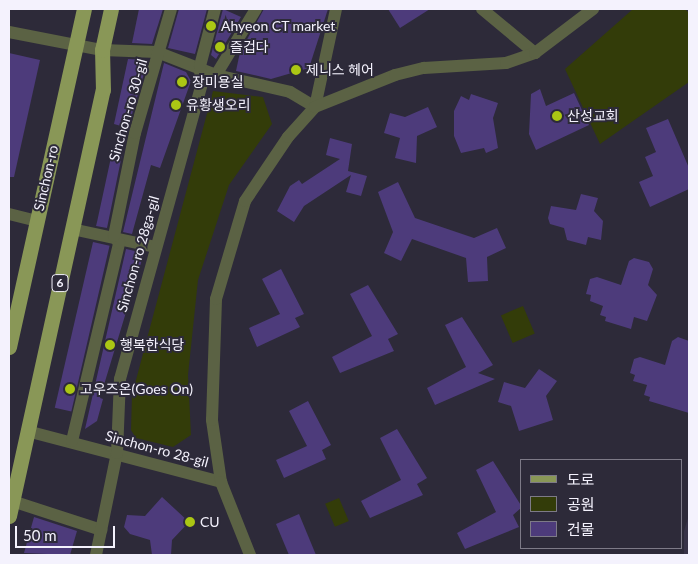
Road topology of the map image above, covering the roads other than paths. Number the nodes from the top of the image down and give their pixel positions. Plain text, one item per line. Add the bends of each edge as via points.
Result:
1 (84, 9) edge
2 (111, 9) edge
3 (171, 9) edge
4 (215, 9) edge
5 (256, 9) edge
6 (336, 9) edge
7 (482, 9) edge
8 (593, 9) edge
9 (9, 32) edge
10 (76, 46) junction
11 (102, 50) junction
12 (157, 52) junction
13 (536, 53) junction
14 (200, 66) junction
15 (216, 75) junction
16 (315, 107) junction
17 (9, 214) edge
18 (37, 221) junction
19 (72, 229) junction
20 (114, 236) junction
21 (155, 247) junction
22 (9, 347) edge
23 (27, 431) junction
24 (72, 441) junction
25 (117, 453) junction
26 (221, 482) junction
27 (10, 508) edge
28 (101, 530) junction
29 (96, 555) edge
30 (250, 555) edge

1 - 10 main road, Sinchon-ro
2 - 11 main road, 6
3 - 12 street, Sinchon-ro 30-gil
4 - 14 street, Sinchon-ro 28ga-gil
5 - 15 street
6 - 16 street
7 - 13 street
8 - 13 street
9 - 10 street, Sinchon-ro 30-gil
10 - 11 street, Sinchon-ro 30-gil
10 - 18 main road, Sinchon-ro
11 - 12 street, Sinchon-ro 30-gil
11 - 19 main road, 6 via 103,90
12 - 14 street, Sinchon-ro 30-gil
12 - 20 street, Sinchon-ro 30-gil via 160,59 135,134
13 - 16 street via 506,63 424,68
14 - 15 street, Sinchon-ro 30-gil
14 - 21 street, Sinchon-ro 28ga-gil via 201,86
15 - 16 street, Sinchon-ro 30-gil via 290,92
16 - 26 street, Sinchon-ro 28-gil via 288,137 245,201 218,290 210,368 212,420
17 - 18 street
18 - 22 main road, Sinchon-ro
19 - 20 street
19 - 23 main road, 6
20 - 21 street
20 - 24 street via 119,243
21 - 25 street, Sinchon-ro 28ga-gil via 120,379
23 - 24 street, Sinchon-ro 28-gil
23 - 27 main road, 6
24 - 25 street, Sinchon-ro 28-gil
25 - 26 street, Sinchon-ro 28-gil
25 - 28 street, Sinchon-ro 28ga-gil
26 - 30 street
27 - 28 street
28 - 29 street, Sinchon-ro 28ga-gil

